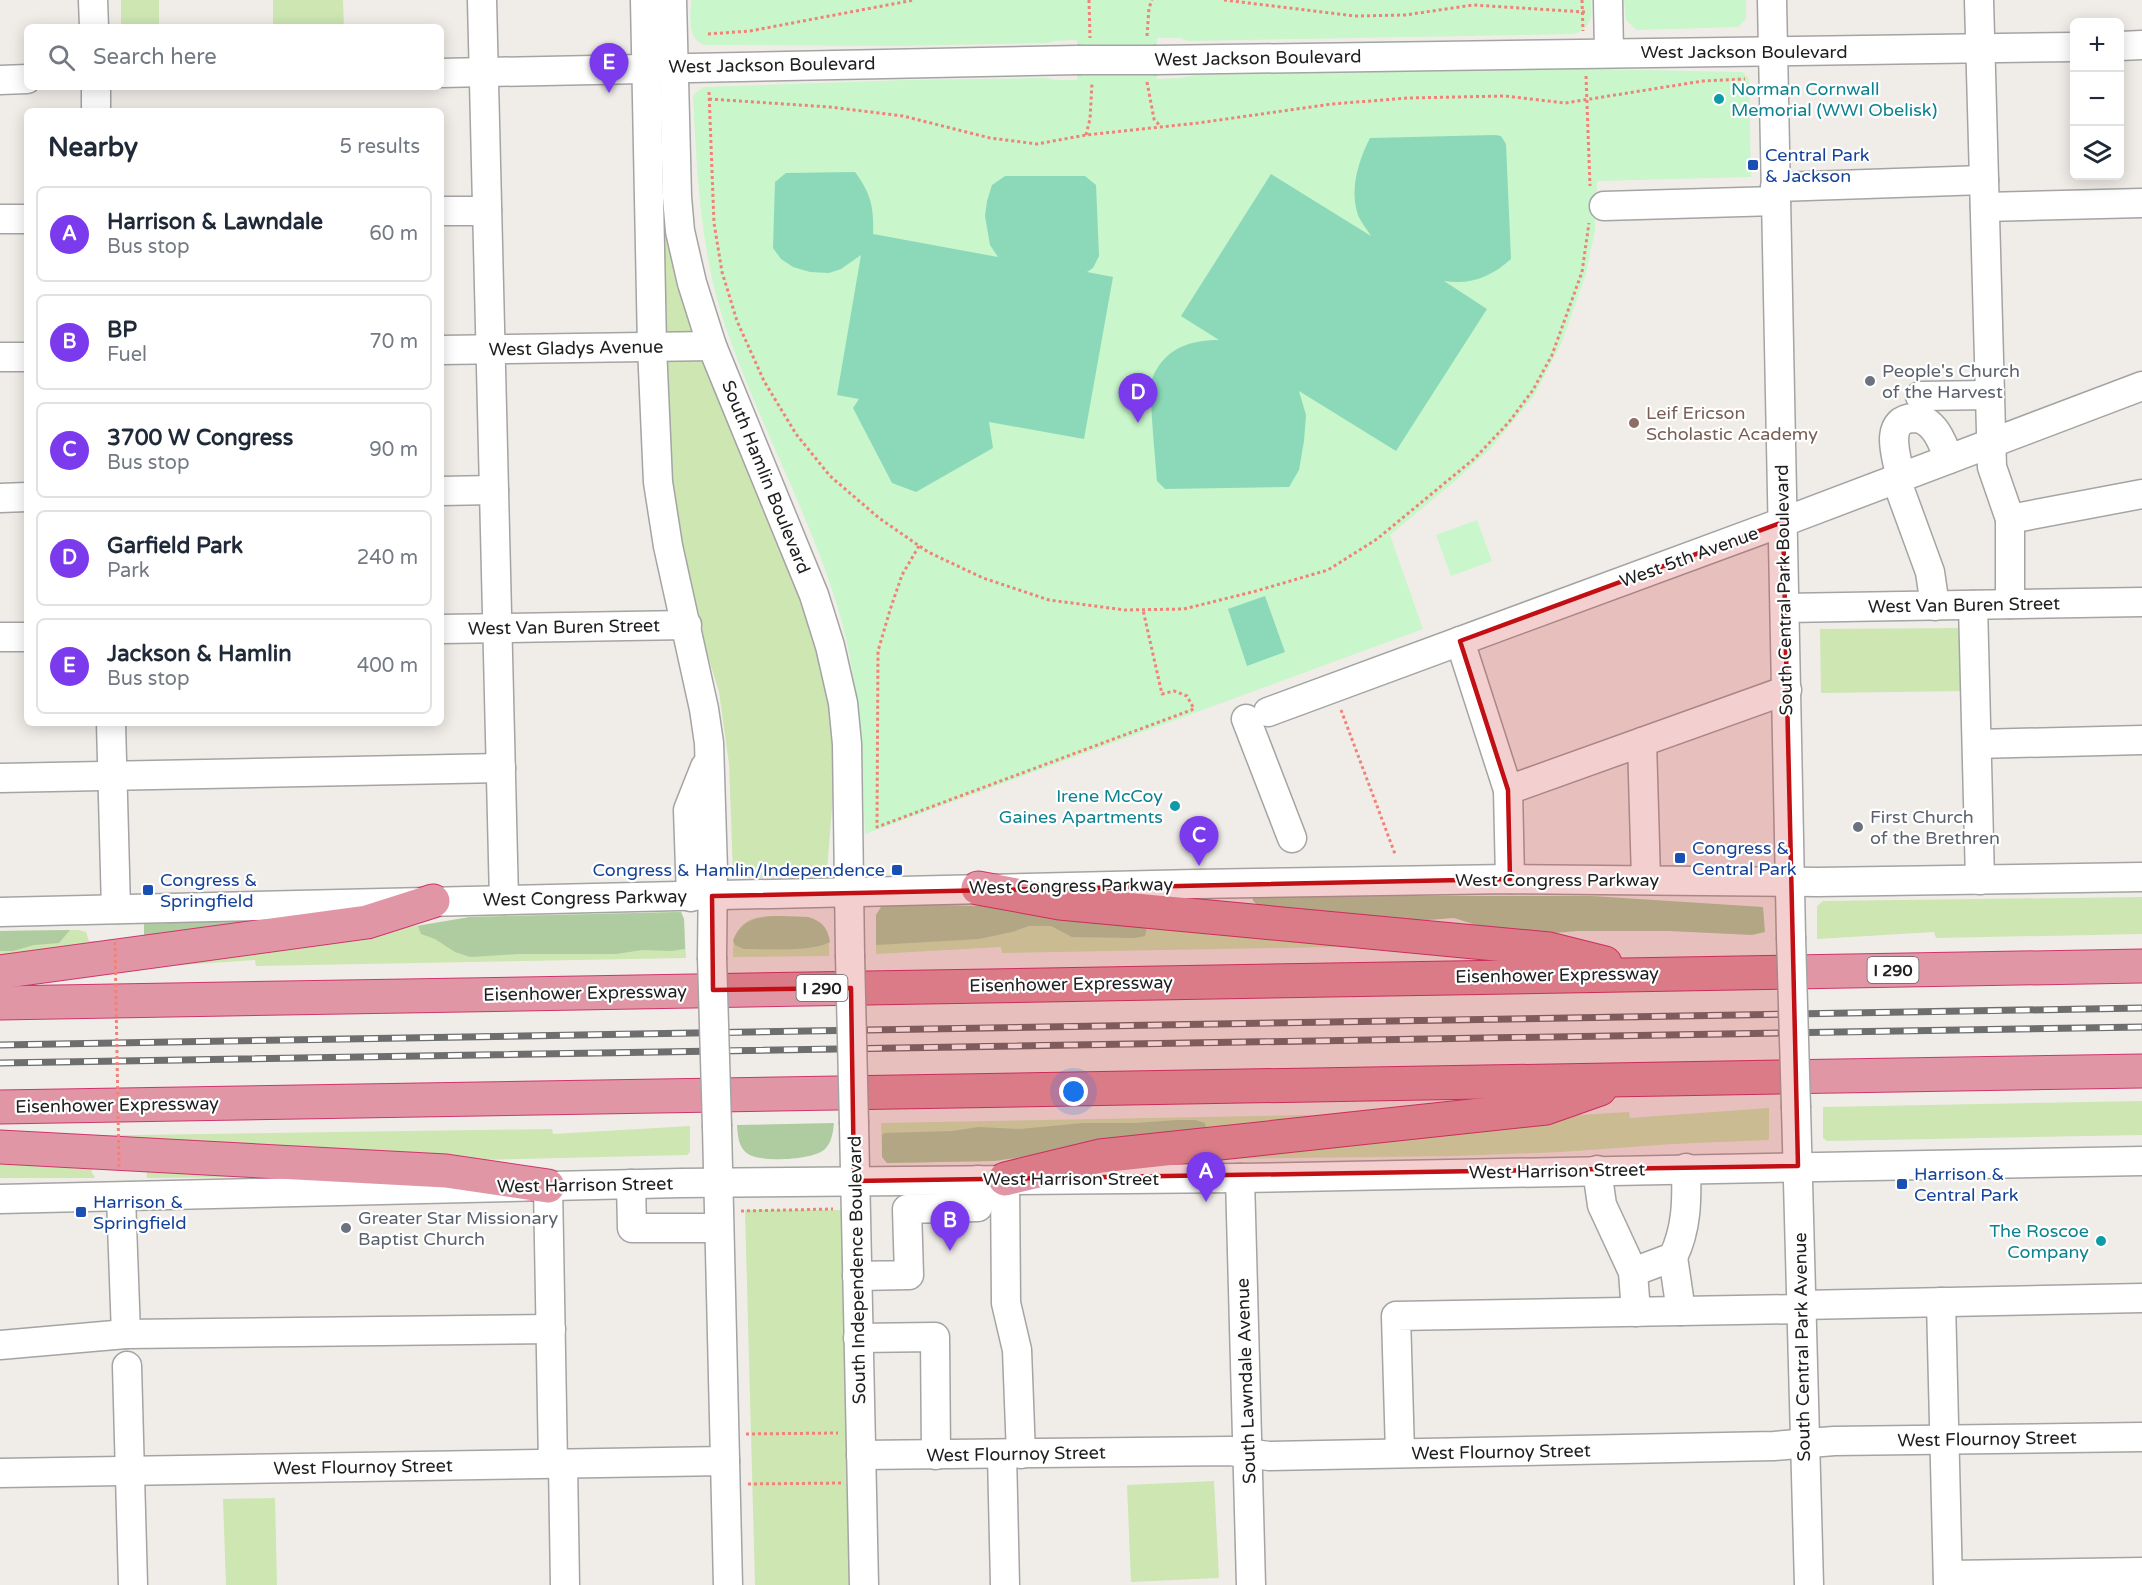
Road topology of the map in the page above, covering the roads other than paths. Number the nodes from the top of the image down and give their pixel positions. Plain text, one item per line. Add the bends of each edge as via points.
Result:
1 (93, 0) edge
2 (482, 0) edge
3 (645, 0) edge
4 (672, 0) edge
5 (1772, 0) edge
6 (1979, 0) edge
7 (1599, 6) edge
8 (94, 24) edge
9 (2142, 45) edge
10 (2124, 46) edge
11 (2070, 47) edge
12 (1981, 49) junction
13 (1773, 52) junction
14 (1609, 53) junction
15 (660, 68) junction
16 (484, 72) junction
17 (444, 73) edge
18 (24, 79) edge
19 (0, 80) edge
20 (96, 90) edge
21 (96, 108) edge
22 (1984, 193) junction
23 (1775, 194) junction
24 (2142, 203) edge
25 (1595, 205) road end
26 (444, 211) edge
27 (487, 211) junction
28 (0, 219) edge
29 (24, 219) edge
30 (652, 346) junction
31 (712, 346) junction
32 (491, 349) junction
33 (444, 350) edge
34 (0, 357) edge
35 (24, 357) edge
36 (2142, 386) edge
37 (1989, 395) junction
38 (1920, 396) dead end
39 (1991, 443) junction
40 (1949, 459) junction
41 (1899, 478) junction
42 (494, 490) junction
43 (444, 491) edge
44 (2142, 494) edge
45 (24, 497) edge
46 (0, 498) edge
47 (2010, 519) junction
48 (1783, 522) junction
49 (2142, 602) edge
50 (2010, 604) junction
51 (1973, 605) junction
52 (1935, 606) junction
53 (1785, 608) junction
54 (687, 626) junction
55 (498, 628) junction
56 (444, 629) edge
57 (0, 637) edge
58 (24, 637) edge
59 (1460, 641) junction
60 (1787, 690) junction
61 (111, 726) edge
62 (2142, 740) edge
63 (1642, 742) junction
64 (1977, 744) junction
65 (501, 768) junction
66 (112, 776) junction
67 (0, 778) edge
68 (1508, 790) junction
69 (1292, 838) dead end
70 (2142, 877) edge
71 (1510, 879) junction
72 (1646, 879) junction
73 (1980, 880) junction
74 (1790, 882) junction
75 (978, 888) junction
76 (849, 892) junction
77 (702, 897) junction
78 (504, 900) junction
79 (432, 901) junction
80 (116, 909) junction
81 (0, 912) edge
82 (850, 955) joint
83 (2142, 966) edge
84 (0, 972) edge
85 (1644, 974) junction
86 (0, 1003) edge
87 (2142, 1071) edge
88 (1627, 1079) junction
89 (0, 1107) edge
90 (1796, 1108) joint
91 (0, 1147) edge
92 (2142, 1161) edge
93 (1798, 1166) junction
94 (1686, 1168) junction
95 (1597, 1170) junction
96 (1240, 1178) junction
97 (991, 1179) junction
98 (854, 1181) junction
99 (718, 1182) junction
100 (631, 1184) junction
101 (548, 1186) junction
102 (121, 1197) junction
103 (0, 1199) edge
104 (729, 1220) junction
105 (1673, 1257) junction
106 (1633, 1272) junction
107 (857, 1275) junction
108 (2142, 1298) edge
109 (1941, 1302) junction
110 (1801, 1307) junction
111 (1681, 1311) junction
112 (1636, 1312) junction
113 (551, 1329) junction
114 (126, 1334) junction
115 (858, 1338) junction
116 (0, 1345) edge
117 (127, 1366) dead end
118 (2142, 1437) edge
119 (1944, 1440) junction
120 (1805, 1444) junction
121 (1248, 1453) junction
122 (1400, 1453) junction
123 (1012, 1454) junction
124 (861, 1455) junction
125 (936, 1455) junction
126 (725, 1461) junction
127 (558, 1464) junction
128 (130, 1470) junction
129 (0, 1473) edge
130 (2142, 1572) edge
131 (1948, 1580) edge
132 (133, 1585) edge
133 (565, 1585) edge
134 (728, 1585) edge
135 (864, 1585) edge
136 (1005, 1585) edge
137 (1251, 1585) edge
138 (1790, 1585) edge
139 (1809, 1585) edge

1 - 8 street
2 - 16 street
3 - 15 street, South Hamlin Boulevard
4 - 15 street, South Hamlin Boulevard
5 - 13 street, South Central Park Boulevard
6 - 12 street
7 - 14 street
9 - 10 street
11 - 12 street, West Jackson Boulevard
12 - 13 street, West Jackson Boulevard
12 - 22 street
13 - 14 street, West Jackson Boulevard
13 - 23 street, South Central Park Boulevard
14 - 15 street, West Jackson Boulevard, bridge
15 - 16 street, West Jackson Boulevard
15 - 30 street, South Hamlin Boulevard
15 - 31 street, South Hamlin Boulevard via 680,231
16 - 17 street, West Jackson Boulevard
16 - 27 street
18 - 19 street
20 - 21 street
22 - 23 street
22 - 24 street
22 - 37 street
23 - 25 street
23 - 48 street, South Central Park Boulevard
26 - 27 street
27 - 32 street
28 - 29 street
30 - 31 street, West Gladys Avenue
30 - 32 street, West Gladys Avenue
30 - 54 street, South Hamlin Boulevard via 658,483
31 - 76 street, South Hamlin Boulevard via 796,547 831,646 847,744
32 - 33 street, West Gladys Avenue
32 - 42 street
34 - 35 street
36 - 39 street, West 5th Avenue
37 - 38 street
37 - 39 street
39 - 40 street, West 5th Avenue
39 - 47 street via 1992,466
40 - 41 street, West 5th Avenue
40 - 41 street via 1935,429 1924,420 1901,421 1893,438
41 - 48 street, West 5th Avenue
41 - 52 street via 1930,572
42 - 43 street
42 - 55 street
44 - 47 street
45 - 46 street
47 - 50 street
48 - 53 street, South Central Park Boulevard
48 - 59 street, West 5th Avenue
49 - 50 street, West Van Buren Street
50 - 51 street, West Van Buren Street
51 - 52 street, West Van Buren Street
51 - 64 street
52 - 53 street, West Van Buren Street
53 - 60 street, South Central Park Boulevard
54 - 55 street, West Van Buren Street
54 - 77 street, South Hamlin Boulevard via 704,709 709,757
55 - 56 street, West Van Buren Street
55 - 65 street
57 - 58 street
59 - 68 street
59 - 69 street, West 5th Avenue via 1257,715
60 - 63 street
60 - 74 street, South Central Park Boulevard
61 - 66 street
62 - 64 street
63 - 68 street
63 - 72 street
64 - 73 street
65 - 66 street
65 - 78 street
66 - 67 street
66 - 80 street
68 - 71 street
70 - 73 street, West Congress Parkway
71 - 72 street, West Congress Parkway
71 - 75 street, West Congress Parkway
72 - 74 street, West Congress Parkway
73 - 74 street, West Congress Parkway
74 - 90 street, South Central Park Boulevard, bridge
75 - 76 street, West Congress Parkway
75 - 85 highway via 1060,903 1549,948
76 - 77 street, West Congress Parkway
76 - 82 street, South Hamlin Boulevard
77 - 78 street, West Congress Parkway
77 - 99 street, South Hamlin Boulevard, bridge via 712,957
78 - 79 street, West Congress Parkway
79 - 80 street, West Congress Parkway
79 - 84 highway via 367,922
80 - 81 street, West Congress Parkway
82 - 98 street, South Independence Boulevard, bridge
83 - 85 highway, Eisenhower Expressway / I 290
85 - 86 highway, Eisenhower Expressway / I 290
87 - 88 highway, Eisenhower Expressway
88 - 89 highway, Eisenhower Expressway
88 - 97 highway via 1546,1108 1100,1156
90 - 93 street, South Central Park Avenue
91 - 101 highway via 446,1171
92 - 93 street, West Harrison Street
93 - 94 street, West Harrison Street
93 - 110 street, South Central Park Avenue
94 - 95 street, West Harrison Street
94 - 105 street via 1687,1203 1682,1237
95 - 96 street, West Harrison Street
95 - 106 street via 1602,1205
96 - 97 street, West Harrison Street
96 - 121 street, South Lawndale Avenue
97 - 98 street, West Harrison Street
97 - 107 street via 978,1207 907,1209 909,1275
97 - 123 street via 1006,1303 1017,1350
98 - 99 street, West Harrison Street
98 - 107 street, South Independence Boulevard
99 - 100 street, West Harrison Street
99 - 104 street
100 - 101 street, West Harrison Street
100 - 104 street via 632,1228
101 - 102 street, West Harrison Street
101 - 113 street
102 - 103 street, West Harrison Street
102 - 114 street
104 - 126 street
105 - 106 street
105 - 111 street
106 - 112 street
107 - 115 street, South Independence Boulevard
108 - 109 street
109 - 110 street
109 - 119 street
110 - 111 street
110 - 120 street, South Central Park Avenue
111 - 112 street
112 - 122 street via 1396,1316
113 - 114 street
113 - 127 street
114 - 116 street
115 - 124 street, South Independence Boulevard
115 - 125 street via 935,1337
117 - 128 street
118 - 119 street, West Flournoy Street
119 - 120 street, West Flournoy Street
119 - 131 street
120 - 122 street, West Flournoy Street
120 - 139 street, South Central Park Avenue
121 - 122 street, West Flournoy Street
121 - 123 street, West Flournoy Street
121 - 137 street, South Lawndale Avenue
123 - 125 street, West Flournoy Street
123 - 136 street
124 - 125 street, West Flournoy Street
124 - 135 street, South Independence Boulevard
126 - 127 street, West Flournoy Street
126 - 134 street
127 - 128 street, West Flournoy Street
127 - 133 street
128 - 129 street, West Flournoy Street
128 - 132 street
130 - 131 street
138 - 139 street

